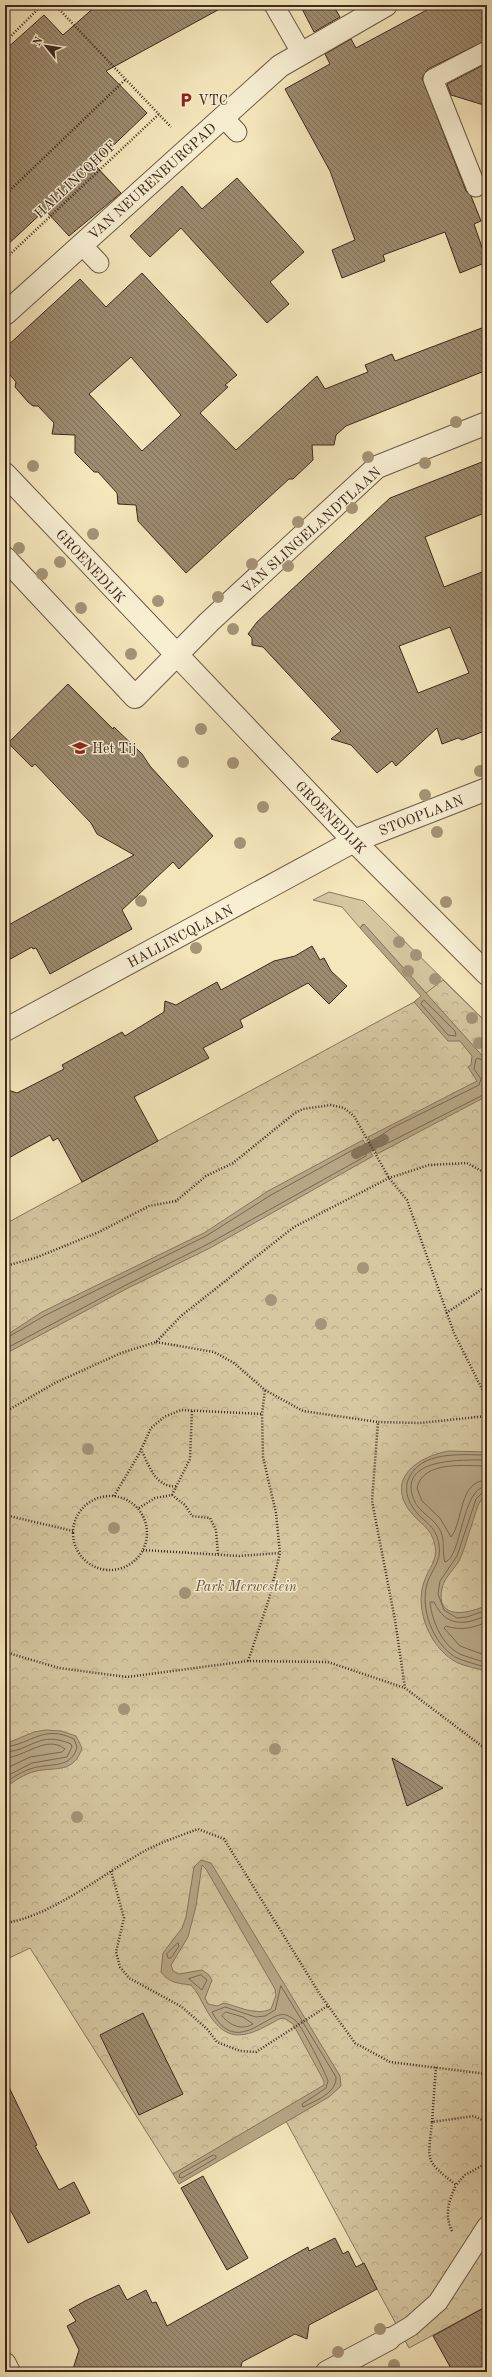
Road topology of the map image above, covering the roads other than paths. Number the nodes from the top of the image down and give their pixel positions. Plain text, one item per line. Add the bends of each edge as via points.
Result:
1 (274, 5) edge
2 (386, 5) edge
3 (487, 51) edge
4 (302, 54) junction
5 (476, 187) dead end
6 (82, 244) junction
7 (99, 263) dead end
8 (5, 314) edge
9 (487, 423) edge
10 (5, 474) edge
11 (5, 558) edge
12 (177, 657) junction
13 (487, 789) edge
14 (354, 841) junction
15 (487, 974) edge
16 (5, 1030) edge
17 (487, 2226) edge
18 (389, 2339) joint
19 (5, 2364) edge
20 (9, 2372) edge
21 (327, 2372) edge

1 - 4 lane
2 - 4 street, VAN NEURENBURGPAD
3 - 5 lane via 433,79
4 - 6 street, VAN NEURENBURGPAD via 280,66 230,124 190,146
6 - 7 lane
6 - 8 street, VAN NEURENBURGPAD
9 - 12 street, VAN SLINGELANDTLAAN via 378,467 209,622
10 - 12 street, GROENEDIJK
11 - 12 street via 135,697
12 - 14 street, GROENEDIJK
13 - 14 street, STOOPLAAN
14 - 15 street, GROENEDIJK
14 - 16 street, HALLINCQLAAN
17 - 18 lane via 438,2302 411,2326
18 - 21 street
19 - 20 street

